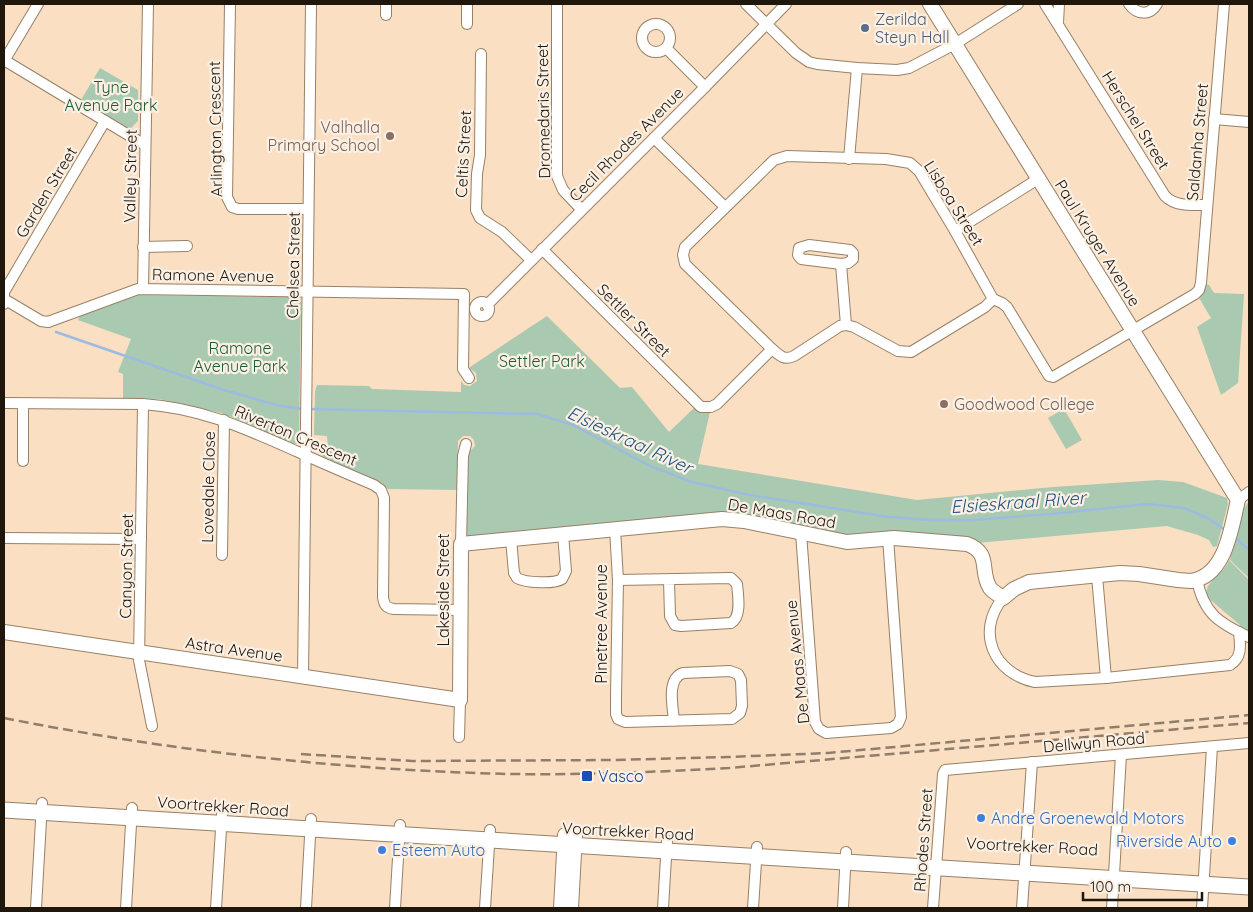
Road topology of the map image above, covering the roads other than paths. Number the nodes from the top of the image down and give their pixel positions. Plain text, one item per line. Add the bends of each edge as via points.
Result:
1 (38, 4) edge
2 (148, 4) edge
3 (230, 4) edge
4 (310, 4) edge
5 (386, 4) edge
6 (467, 4) edge
7 (557, 4) edge
8 (746, 4) edge
9 (786, 4) edge
10 (930, 4) edge
11 (1018, 4) edge
12 (1045, 4) edge
13 (1059, 4) edge
14 (1129, 4) edge
15 (1157, 4) edge
16 (1224, 4) edge
17 (386, 15) dead end
18 (1058, 23) junction
19 (467, 24) dead end
20 (766, 24) junction
21 (955, 44) junction
22 (666, 48) dead end
23 (481, 54) dead end
24 (4, 61) edge
25 (857, 68) junction
26 (706, 87) junction
27 (1214, 119) junction
28 (105, 121) junction
29 (1249, 122) edge
30 (654, 138) junction
31 (145, 145) junction
32 (849, 159) junction
33 (1038, 179) junction
34 (1207, 205) junction
35 (725, 207) junction
36 (308, 209) junction
37 (581, 209) junction
38 (955, 231) junction
39 (143, 246) junction
40 (187, 246) dead end
41 (542, 249) junction
42 (531, 260) junction
43 (841, 264) junction
44 (143, 289) junction
45 (307, 291) junction
46 (4, 299) edge
47 (994, 299) junction
48 (4, 304) edge
49 (487, 305) dead end
50 (846, 325) junction
51 (1132, 331) junction
52 (772, 349) junction
53 (469, 378) dead end
54 (4, 404) edge
55 (23, 404) junction
56 (143, 404) junction
57 (224, 420) junction
58 (466, 444) dead end
59 (306, 456) junction
60 (22, 461) dead end
61 (1244, 496) edge
62 (615, 529) junction
63 (563, 534) junction
64 (801, 534) junction
65 (4, 538) edge
66 (888, 538) junction
67 (141, 539) junction
68 (511, 539) junction
69 (461, 544) junction
70 (222, 555) dead end
71 (1097, 576) junction
72 (618, 580) junction
73 (669, 580) junction
74 (1197, 580) junction
75 (1003, 598) junction
76 (461, 610) junction
77 (4, 632) edge
78 (1238, 632) junction
79 (1249, 637) edge
80 (140, 653) junction
81 (303, 677) junction
82 (1106, 678) junction
83 (460, 700) junction
84 (674, 721) junction
85 (152, 726) dead end
86 (459, 737) dead end
87 (1249, 743) edge
88 (1212, 747) junction
89 (1121, 755) junction
90 (1032, 762) junction
91 (943, 774) joint
92 (4, 800) edge
93 (42, 808) junction
94 (4, 810) edge
95 (132, 813) junction
96 (221, 819) junction
97 (311, 824) junction
98 (400, 830) junction
99 (489, 835) junction
100 (570, 840) junction
101 (667, 846) junction
102 (756, 852) junction
103 (846, 857) junction
104 (935, 863) junction
105 (1025, 868) junction
106 (1114, 874) junction
107 (1249, 877) edge
108 (1203, 879) junction
109 (1249, 887) edge
110 (36, 908) edge
111 (126, 908) edge
112 (216, 908) edge
113 (306, 908) edge
114 (395, 908) edge
115 (485, 908) edge
116 (560, 908) edge
117 (571, 908) edge
118 (663, 908) edge
119 (753, 908) edge
120 (843, 908) edge
121 (933, 908) edge
122 (1022, 908) edge
123 (1112, 908) edge
124 (1202, 908) edge

1 - 24 street
2 - 31 street, Valley Street
3 - 36 street, Arlington Crescent via 229,204 238,209
4 - 36 street, Chelsea Street
5 - 17 street
6 - 19 street
7 - 37 street, Dromedaris Street via 557,172 559,184
8 - 20 street
9 - 20 street, Cecil Rhodes Avenue
10 - 21 street, Paul Kruger Avenue
11 - 21 street
12 - 18 street, Herschel Street
13 - 18 street
14 - 15 street via 1135,10 1146,12
16 - 27 street, Saldanha Street
18 - 34 street, Herschel Street via 1165,196 1179,204
20 - 25 street via 809,62
20 - 26 street, Cecil Rhodes Avenue
21 - 25 street via 909,68
21 - 33 street, Paul Kruger Avenue
22 - 26 street
23 - 42 street, Celtis Street via 476,210 480,218 502,232
24 - 28 street
25 - 32 street
26 - 30 street, Cecil Rhodes Avenue
27 - 29 street
27 - 34 street, Saldanha Street
28 - 31 street
28 - 46 street, Garden Street via 4,292
30 - 35 street
30 - 37 street, Cecil Rhodes Avenue
31 - 39 street, Valley Street
32 - 35 street, Lisboa Street via 780,157 768,164
32 - 38 street, Lisboa Street via 910,163 919,171
33 - 38 street
33 - 51 street, Paul Kruger Avenue
34 - 51 street, Saldanha Street via 1199,290
35 - 52 street, Lisboa Street via 685,247 683,260
36 - 45 street, Chelsea Street
37 - 41 street, Cecil Rhodes Avenue
38 - 47 street, Lisboa Street
39 - 40 street
39 - 44 street, Valley Street
41 - 42 street, Cecil Rhodes Avenue
41 - 52 street, Settler Street via 701,407 718,404
42 - 49 street, Cecil Rhodes Avenue
43 - 43 street via 804,260 799,257 798,250 809,245 850,250 853,259
43 - 50 street
44 - 45 street, Ramone Avenue
44 - 46 street, Ramone Avenue via 48,322
45 - 53 street, Ramone Avenue via 464,294 463,369
45 - 59 street, Chelsea Street
46 - 48 street, Garden Street
47 - 50 street via 909,353 898,351
47 - 51 street, Lisboa Street via 1007,307 1049,376 1053,377
50 - 52 street via 791,358 783,358
51 - 61 street, Paul Kruger Avenue
54 - 55 street, Riverton Crescent
55 - 56 street, Riverton Crescent
55 - 60 street
56 - 57 street, Riverton Crescent
56 - 67 street, Canyon Street
57 - 59 street, Riverton Crescent
57 - 70 street, Lovedale Close
58 - 69 street, Lakeside Street via 462,456
59 - 76 street, Riverton Crescent via 374,485 382,493 383,597 386,607
59 - 81 street, Chelsea Street
61 - 74 street via 1234,515 1224,553 1215,569
62 - 63 street, De Maas Road
62 - 64 street, De Maas Road via 722,519
62 - 72 street, Pinetree Avenue
63 - 68 street, De Maas Road
63 - 68 street via 566,571 556,582 525,582 517,578
64 - 66 street, De Maas Road via 847,542
64 - 66 street, De Maas Avenue via 815,722 819,730 826,733 891,728 901,717
65 - 67 street
66 - 75 street, De Maas Road via 971,545 982,554 991,588
67 - 80 street, Canyon Street
68 - 69 street, De Maas Road
69 - 76 street, Lakeside Street
71 - 74 street via 1132,573
71 - 75 street via 1025,583
71 - 82 street
72 - 73 street
72 - 84 street, Pinetree Avenue via 616,714 625,722
73 - 73 street via 733,578 738,590 736,619 731,623 675,624 670,616
74 - 78 street via 1202,601 1209,611
75 - 82 street via 991,623 991,643 998,660 1015,676 1035,682
76 - 83 street, Lakeside Street
77 - 80 street, Astra Avenue
78 - 79 street
78 - 82 street via 1239,654 1230,665
80 - 81 street, Astra Avenue
80 - 85 street, Canyon Street
81 - 83 street, Astra Avenue
83 - 86 street, Lakeside Street
84 - 84 street via 672,688 678,675 730,671 740,677 742,706 736,718
87 - 88 street, Dellwyn Road
88 - 89 street, Dellwyn Road
88 - 108 street
89 - 90 street, Dellwyn Road
89 - 106 street
90 - 91 street, Dellwyn Road via 948,769
90 - 105 street
91 - 104 street, Rhodes Street
92 - 93 main road, Voortrekker Road
93 - 94 main road, Voortrekker Road
93 - 95 main road, Voortrekker Road
93 - 110 street
95 - 96 main road, Voortrekker Road
95 - 111 street
96 - 97 main road, Voortrekker Road
96 - 112 street
97 - 98 main road, Voortrekker Road
97 - 113 street
98 - 99 main road, Voortrekker Road
98 - 114 street
99 - 100 main road, Voortrekker Road
99 - 115 street
100 - 101 main road, Voortrekker Road
100 - 116 street
100 - 117 street
101 - 102 main road, Voortrekker Road
101 - 118 street
102 - 103 main road, Voortrekker Road
102 - 119 street
103 - 104 main road, Voortrekker Road
103 - 120 street
104 - 105 main road, Voortrekker Road
104 - 121 street, Rhodes Street
105 - 106 main road, Voortrekker Road
105 - 122 street
106 - 108 main road, Voortrekker Road
106 - 123 street
107 - 108 main road, Voortrekker Road
108 - 109 main road, Voortrekker Road
108 - 124 street

